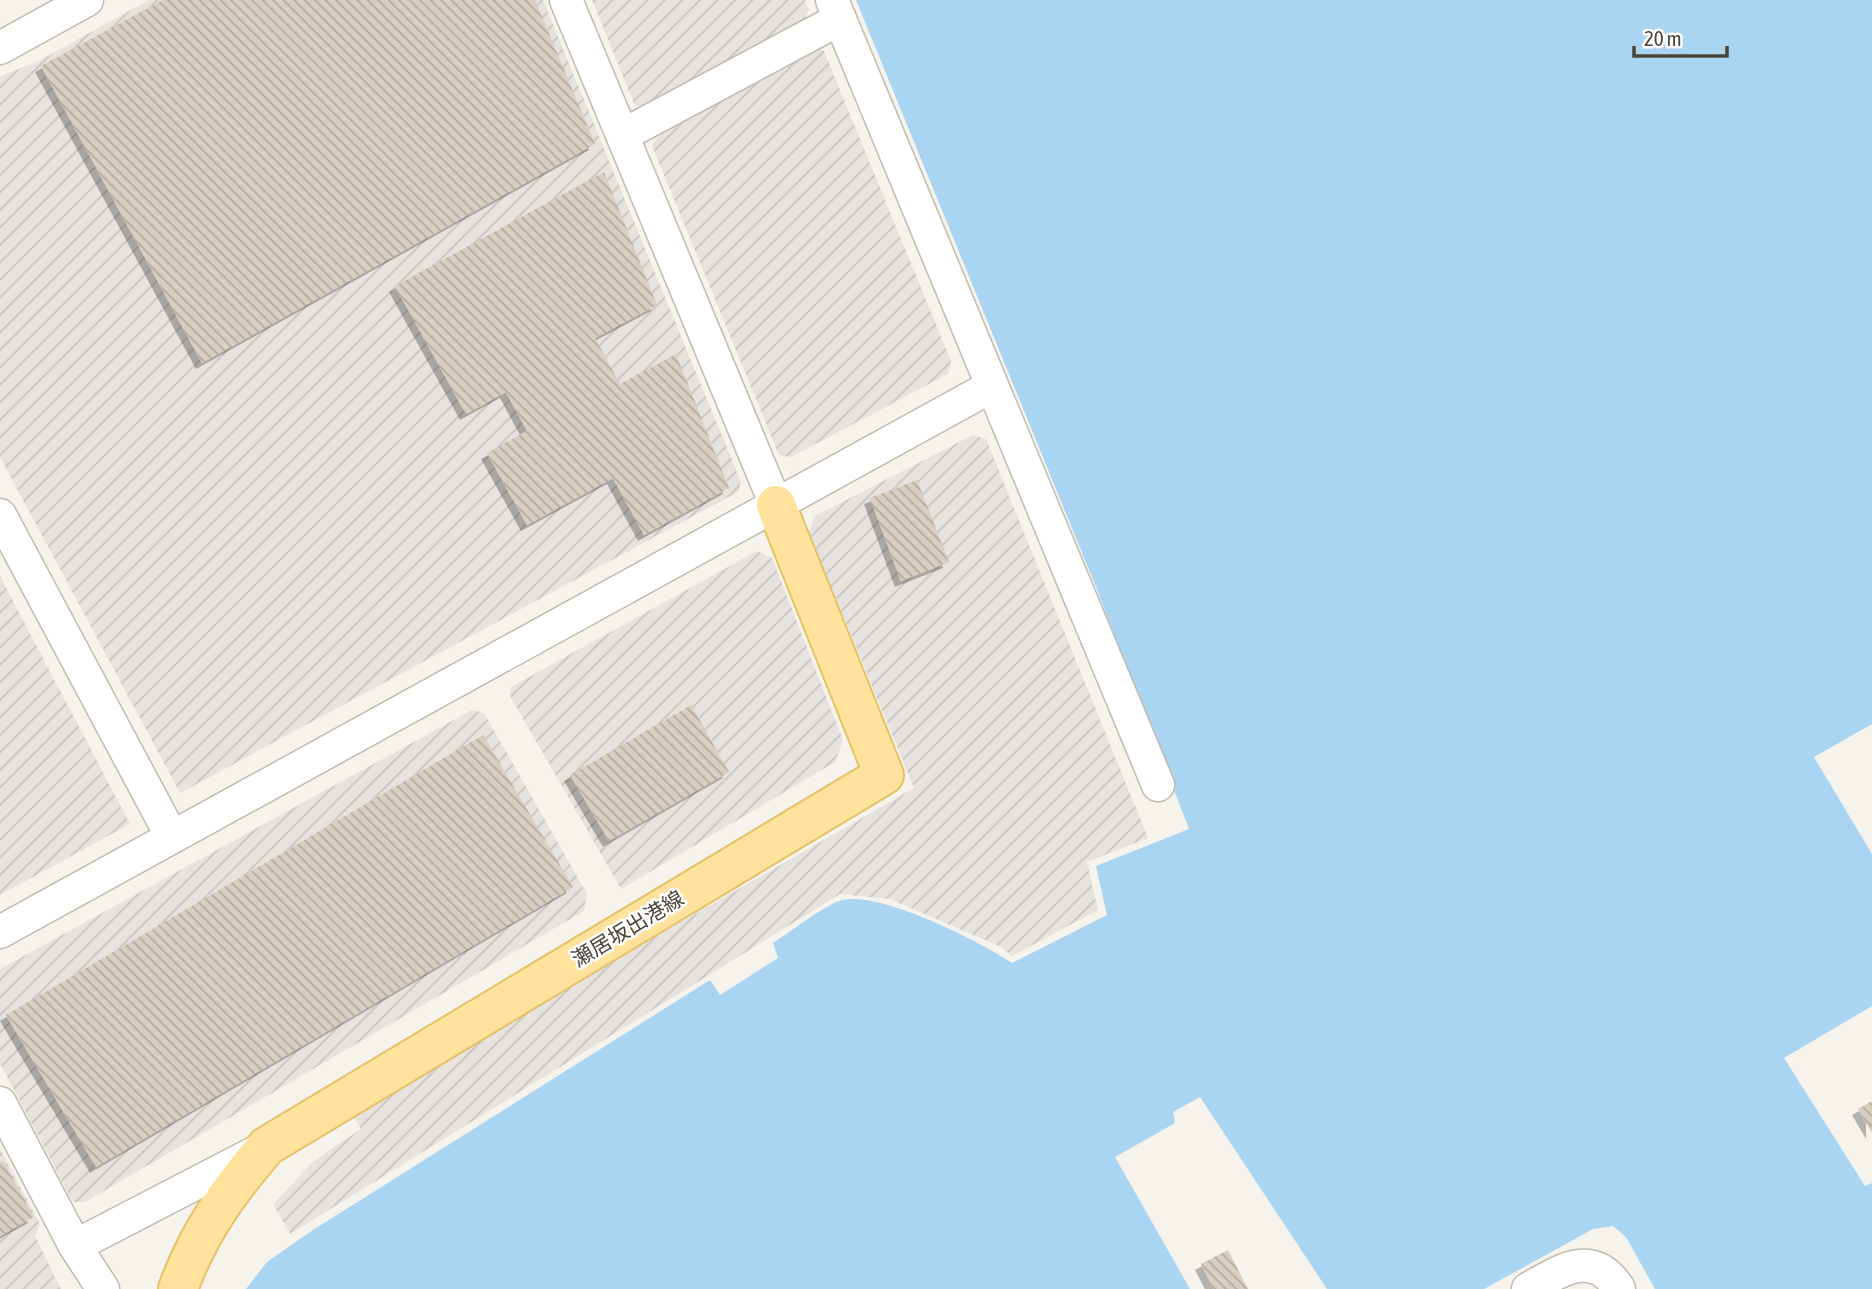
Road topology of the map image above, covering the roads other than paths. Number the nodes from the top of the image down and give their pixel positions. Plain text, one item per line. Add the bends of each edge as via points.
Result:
1 (87, 0) edge
2 (566, 0) edge
3 (836, 10) edge
4 (0, 48) edge
5 (623, 135) junction
6 (992, 386) junction
7 (776, 505) junction
8 (0, 515) edge
9 (1158, 785) dead end
10 (172, 837) junction
11 (0, 932) edge
12 (0, 1103) edge
13 (267, 1146) junction
14 (75, 1246) junction
15 (103, 1289) edge
16 (178, 1289) edge
17 (1528, 1289) edge
18 (1619, 1289) edge

1 - 4 street
2 - 5 street
3 - 5 street
3 - 6 street
5 - 7 street
6 - 7 street
6 - 9 street
7 - 10 street
7 - 13 main road, 瀬居坂出港線 via 884,775
8 - 10 street
10 - 11 street
12 - 14 street
13 - 14 street
13 - 16 main road, 瀬居坂出港線 via 209,1221
14 - 15 street
17 - 18 street via 1566,1268 1583,1265 1600,1269

